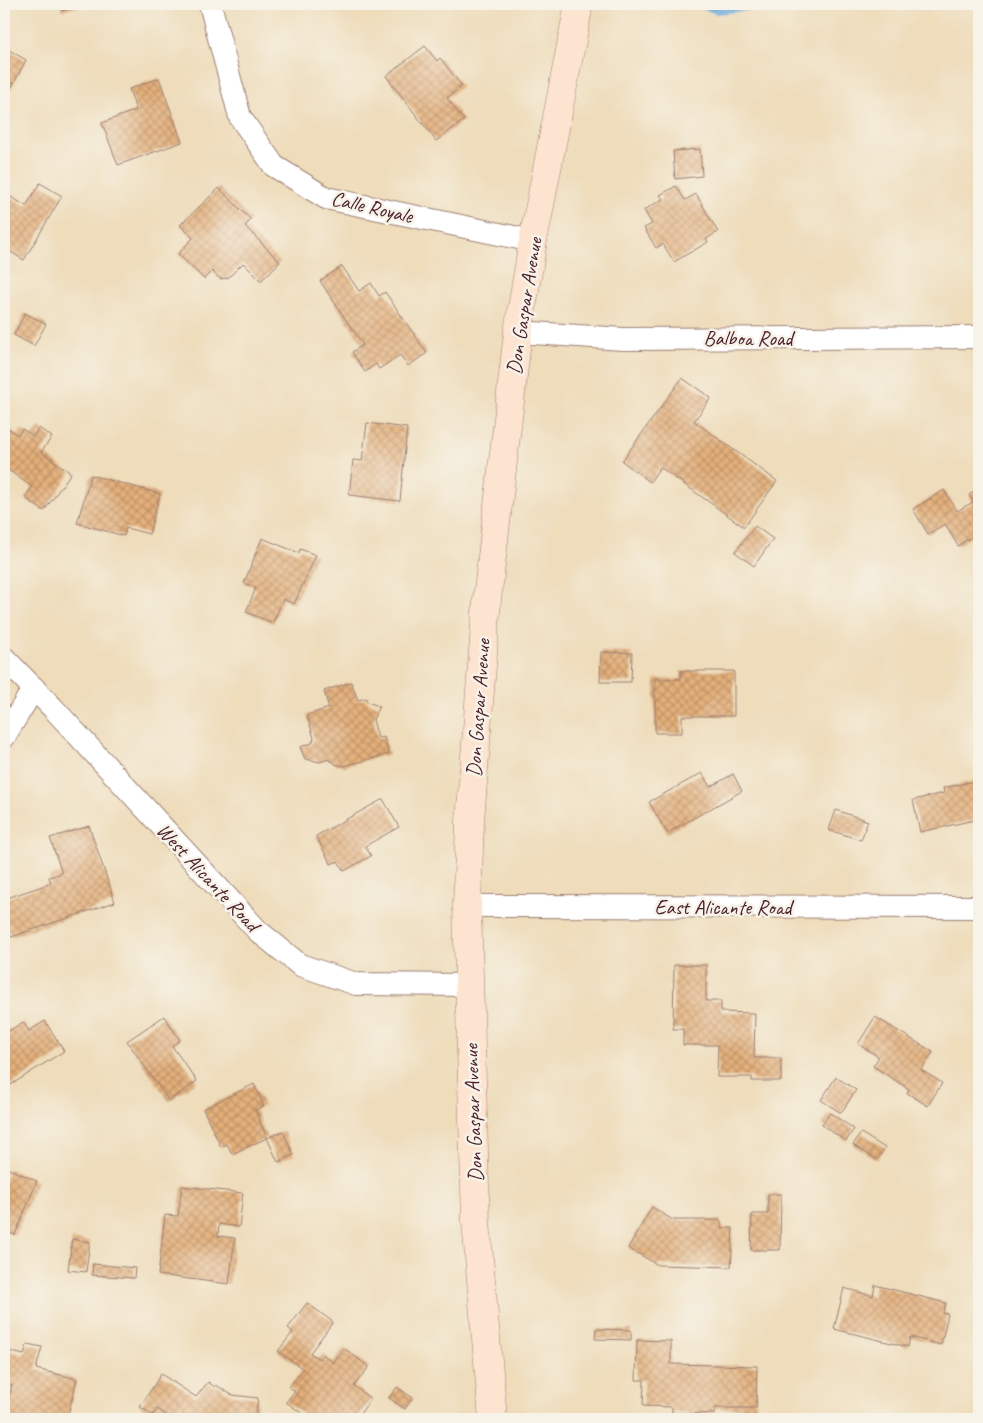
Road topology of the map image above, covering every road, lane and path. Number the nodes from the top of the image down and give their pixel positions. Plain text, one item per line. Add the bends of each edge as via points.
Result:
1 (210, 4) edge
2 (579, 4) edge
3 (533, 241) junction
4 (518, 332) junction
5 (979, 337) edge
6 (4, 658) edge
7 (34, 688) junction
8 (4, 738) edge
9 (467, 906) junction
10 (979, 907) edge
11 (469, 985) junction
12 (493, 1419) edge

1 - 3 street, Calle Royale via 240,117 274,166 326,198
2 - 3 street, Don Gaspar Avenue
3 - 4 street, Don Gaspar Avenue
4 - 5 street, Balboa Road via 623,338
4 - 9 street, Don Gaspar Avenue via 486,610
6 - 7 street, West Alicante Road
7 - 8 street
7 - 11 street, West Alicante Road via 258,931 300,965 356,984
9 - 10 street, East Alicante Road
9 - 11 street, Don Gaspar Avenue
11 - 12 street, Don Gaspar Avenue via 476,1222

